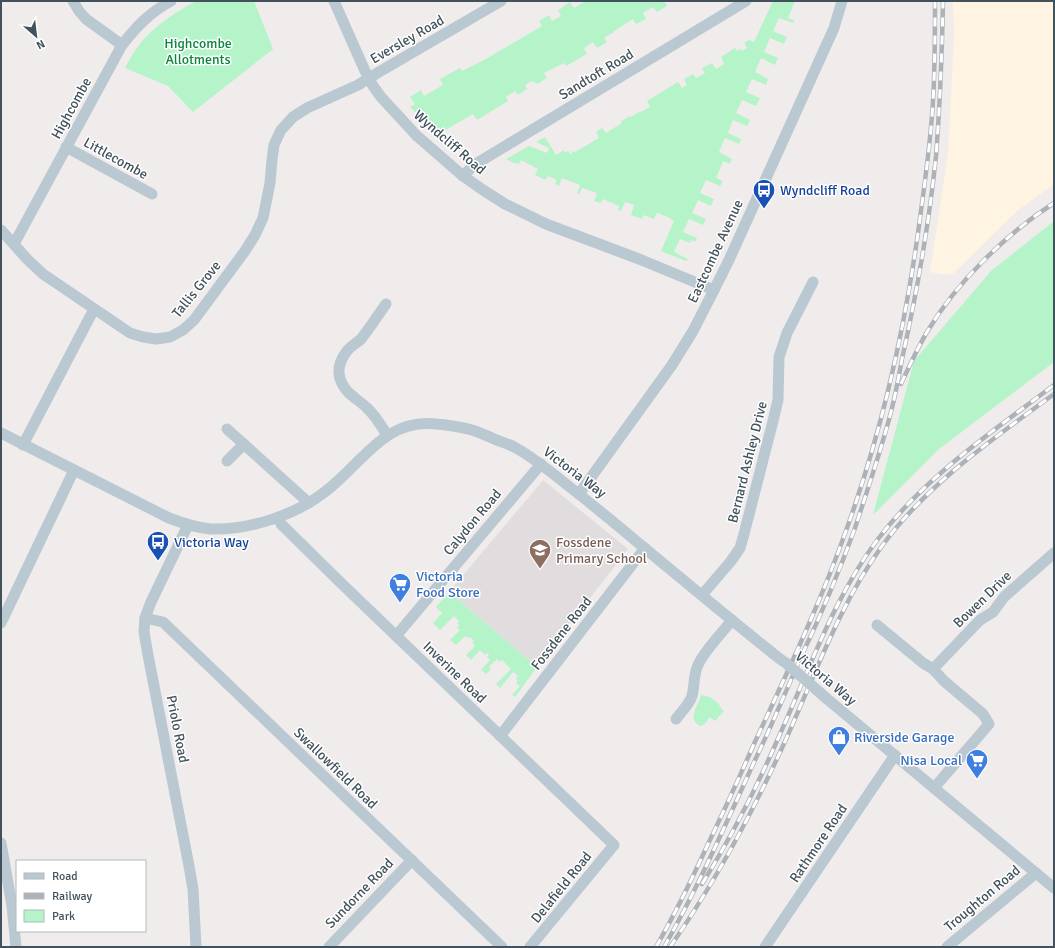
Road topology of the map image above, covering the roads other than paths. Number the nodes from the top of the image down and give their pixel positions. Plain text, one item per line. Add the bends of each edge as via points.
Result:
1 (73, 1) edge
2 (170, 1) edge
3 (334, 1) edge
4 (500, 1) edge
5 (746, 1) edge
6 (842, 1) edge
7 (122, 45) junction
8 (369, 78) junction
9 (66, 147) junction
10 (463, 176) junction
11 (152, 194) dead end
12 (1, 230) edge
13 (14, 244) junction
14 (813, 282) dead end
15 (714, 290) junction
16 (386, 304) dead end
17 (94, 309) junction
18 (227, 429) dead end
19 (1, 433) edge
20 (387, 435) junction
21 (244, 444) junction
22 (23, 445) junction
23 (227, 461) dead end
24 (541, 464) junction
25 (74, 470) junction
26 (579, 494) junction
27 (309, 503) junction
28 (279, 517) junction
29 (188, 525) junction
30 (645, 548) junction
31 (1054, 553) edge
32 (702, 595) junction
33 (145, 618) junction
34 (732, 620) junction
35 (1, 623) edge
36 (877, 625) dead end
37 (396, 636) junction
38 (933, 669) junction
39 (676, 719) dead end
40 (500, 736) junction
41 (895, 755) junction
42 (934, 788) junction
43 (1, 843) edge
44 (614, 845) joint
45 (412, 860) junction
46 (1036, 873) junction
47 (1054, 888) edge
48 (16, 947) edge
49 (196, 947) edge
50 (328, 947) edge
51 (502, 947) edge
52 (530, 947) edge
53 (765, 947) edge
54 (947, 947) edge

1 - 7 street via 86,19
2 - 7 street, Highcombe via 148,16
3 - 8 street, Wyndcliff Road
4 - 8 street, Eversley Road
5 - 10 street, Sandtoft Road via 474,165
6 - 15 street, Eastcombe Avenue via 834,28
7 - 9 street, Highcombe
8 - 10 street, Wyndcliff Road via 381,97 416,135
8 - 17 street, Tallis Grove via 307,108 293,117 281,130 274,145 263,218 255,235 204,307 183,330 156,339 143,337 130,332
9 - 11 street, Littlecombe
9 - 13 street, Highcombe
10 - 15 street, Wyndcliff Road via 505,204 546,224
12 - 13 street, Tallis Grove
13 - 17 street, Tallis Grove via 43,274
14 - 32 street, Bernard Ashley Drive via 787,333 779,357 778,400 740,548
15 - 26 street, Eastcombe Avenue via 672,365
16 - 20 street via 339,362 338,373 347,391 372,412
17 - 22 street
18 - 21 street
19 - 22 street, Victoria Way
20 - 24 street, Victoria Way via 404,427 435,423 473,430 515,447
20 - 27 street, Victoria Way via 368,450 326,492
21 - 23 street
21 - 27 street
22 - 25 street, Victoria Way
24 - 26 street, Victoria Way
24 - 37 street, Calydon Road
25 - 29 street, Victoria Way
25 - 35 street
26 - 30 street, Victoria Way
27 - 28 street, Victoria Way
28 - 29 street, Victoria Way via 252,525 228,528 210,529
28 - 37 street, Inverine Road via 281,524
29 - 33 street, Priolo Road
30 - 32 street, Victoria Way
30 - 40 street, Fossdene Road
31 - 38 street, Bowen Drive via 1004,597 993,612 980,620
32 - 34 street, Victoria Way
33 - 45 street, Swallowfield Road via 162,622
33 - 49 street, Priolo Road via 144,632 148,655 193,889
34 - 39 street via 698,663 691,699
34 - 41 street, Victoria Way, bridge
36 - 38 street via 923,664
37 - 40 street, Inverine Road
38 - 42 street via 944,682 983,714 989,724
40 - 44 street, Inverine Road
41 - 42 street, Victoria Way
41 - 53 street, Rathmore Road
42 - 46 street, Victoria Way
43 - 48 street
44 - 52 street, Delafield Road
45 - 50 street, Sundorne Road
45 - 51 street, Swallowfield Road
46 - 47 street, Victoria Way
46 - 54 street, Troughton Road

